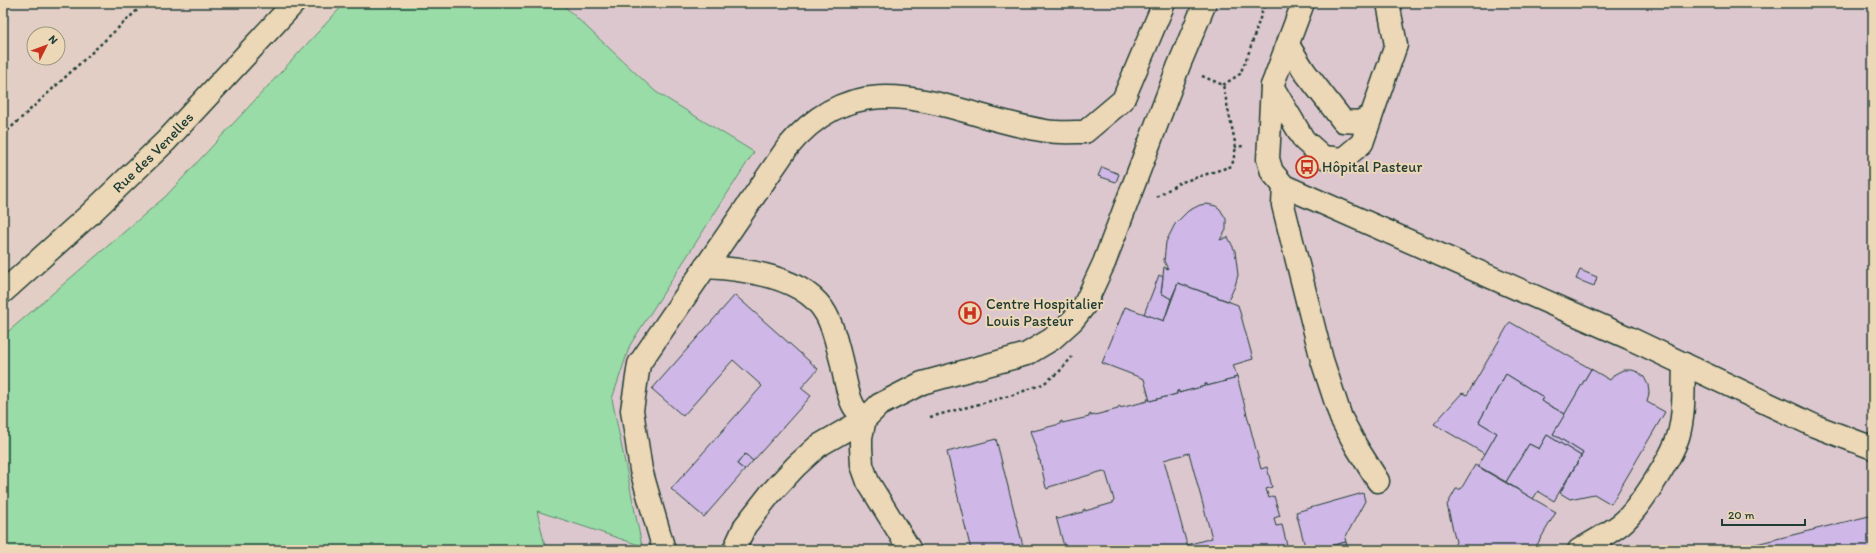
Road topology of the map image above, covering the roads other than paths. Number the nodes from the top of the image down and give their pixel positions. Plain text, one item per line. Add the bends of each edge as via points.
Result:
1 (294, 3) edge
2 (1164, 3) edge
3 (1205, 3) edge
4 (1303, 3) edge
5 (1388, 3) edge
6 (1288, 45) junction
7 (1272, 86) junction
8 (1371, 116) junction
9 (1284, 186) junction
10 (705, 267) junction
11 (3, 292) edge
12 (1684, 364) junction
13 (865, 419) junction
14 (1873, 448) edge
15 (1378, 481) dead end
16 (664, 550) edge
17 (734, 550) edge
18 (910, 550) edge
19 (1579, 550) edge

1 - 11 street, Rue des Venelles via 166,141
2 - 10 street via 1123,100 1085,132 1047,131 914,98 862,99 823,113 787,148
3 - 13 street via 1104,263 1084,306 1073,320 1052,339 1026,354 922,383 879,405
4 - 6 street
5 - 8 street via 1396,45
6 - 7 street
6 - 8 street via 1343,122 1359,122
7 - 8 street via 1304,140 1323,157 1342,159 1362,143
7 - 9 street via 1268,159 1272,172
9 - 12 street
9 - 15 street via 1283,206 1322,360 1341,418
10 - 13 street via 737,268 781,280 811,297 826,313 853,405
10 - 16 street via 639,364 632,410 641,470
12 - 14 street via 1815,426
12 - 19 street via 1682,414 1678,438 1662,469 1639,505 1622,524
13 - 17 street via 818,446 796,466 745,526
13 - 18 street via 861,437 864,471 868,482

